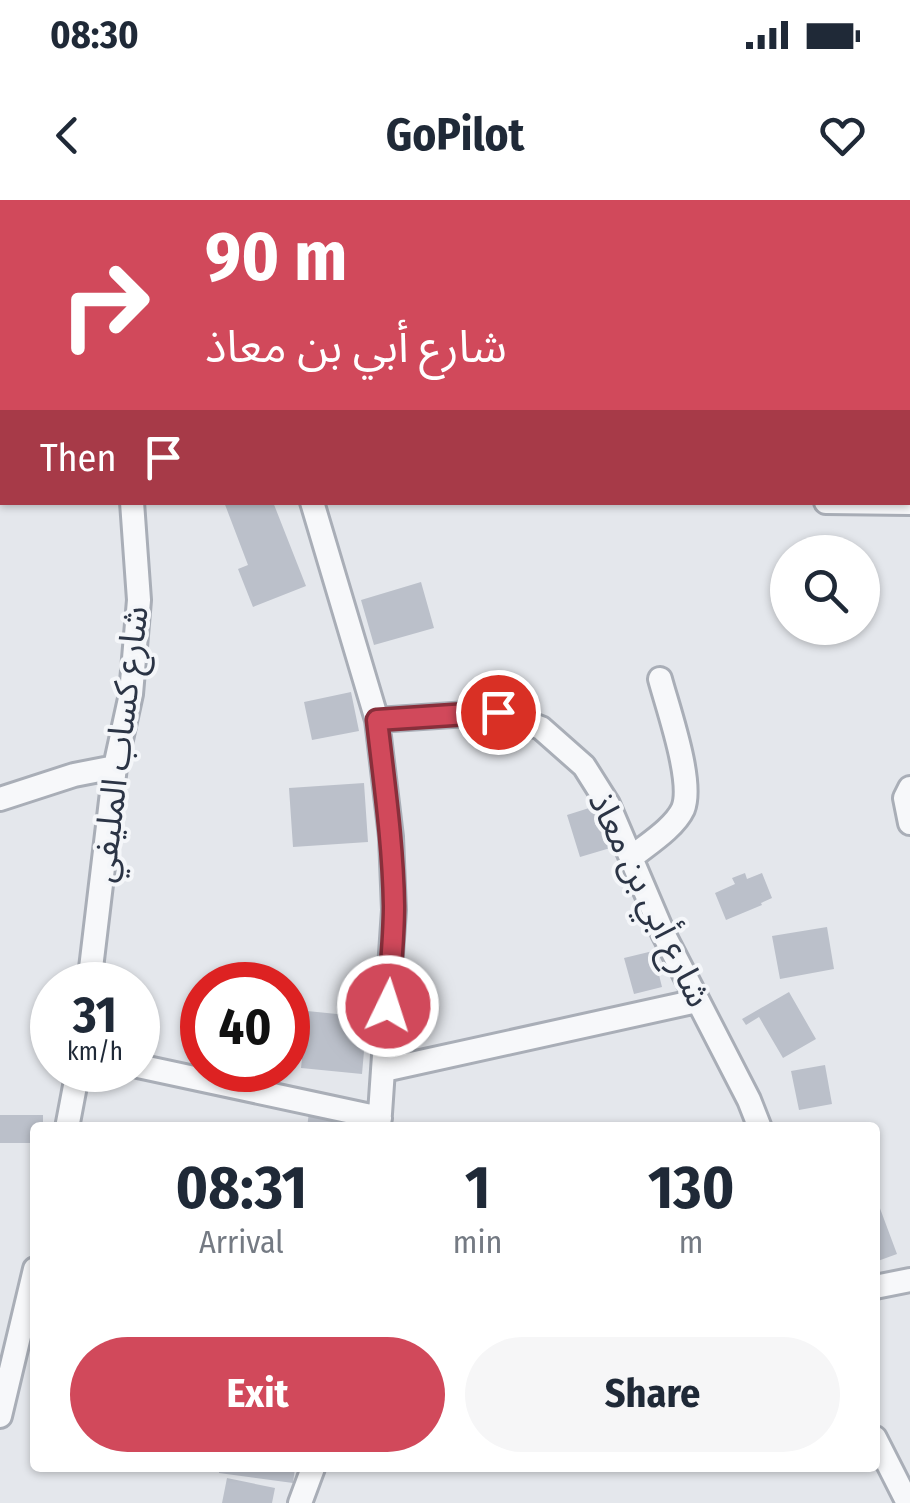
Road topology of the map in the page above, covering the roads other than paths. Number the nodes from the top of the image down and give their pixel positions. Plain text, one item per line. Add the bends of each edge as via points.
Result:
1 (132, 505) edge
2 (313, 505) edge
3 (660, 679) dead end
4 (377, 720) junction
5 (115, 767) junction
6 (910, 788) edge
7 (0, 799) edge
8 (910, 822) edge
9 (632, 857) junction
10 (92, 962) edge
11 (698, 1001) junction
12 (384, 1070) junction
13 (160, 1071) edge
14 (74, 1092) edge
15 (68, 1122) edge
16 (376, 1122) edge
17 (380, 1122) edge
18 (758, 1122) edge
19 (910, 1280) edge
20 (880, 1286) edge
21 (30, 1288) edge
22 (4, 1386) edge
23 (0, 1416) edge
24 (880, 1448) edge
25 (312, 1472) edge
26 (300, 1503) edge
27 (908, 1503) edge

1 - 5 street, شارع كساب المليفي via 139,600 132,694
2 - 4 street
3 - 9 street via 686,798 682,812
4 - 9 street, شارع أبي بن معاذ via 498,712 541,728 584,766
4 - 12 street via 394,910
5 - 7 street
5 - 10 street, شارع كساب المليفي
6 - 8 street
9 - 11 street, شارع أبي بن معاذ
11 - 12 street
11 - 18 street, شارع أبي بن معاذ
12 - 17 street
13 - 16 street
14 - 15 street
19 - 20 street
21 - 22 street
22 - 23 street
24 - 27 street
25 - 26 street

